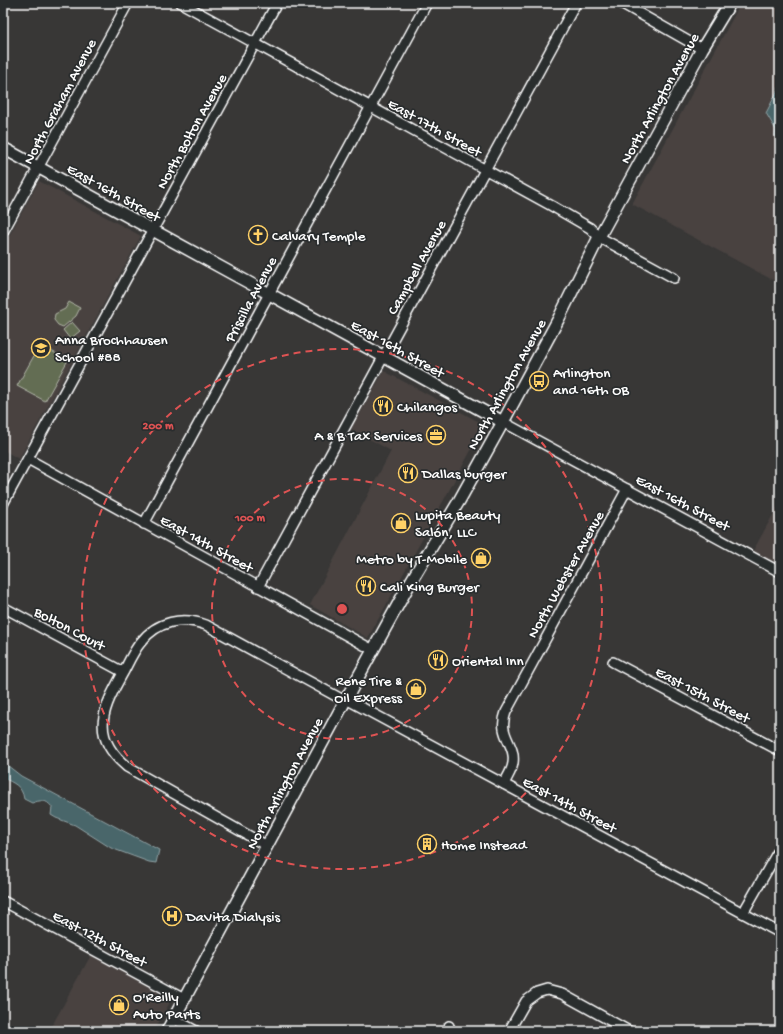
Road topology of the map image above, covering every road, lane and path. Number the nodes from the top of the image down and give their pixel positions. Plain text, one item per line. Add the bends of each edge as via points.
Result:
1 (128, 3) edge
2 (181, 3) edge
3 (277, 3) edge
4 (427, 3) edge
5 (576, 3) edge
6 (621, 3) edge
7 (730, 3) edge
8 (255, 44) junction
9 (702, 49) junction
10 (370, 107) junction
11 (3, 148) edge
12 (38, 168) junction
13 (485, 170) junction
14 (153, 230) junction
15 (3, 232) edge
16 (600, 237) junction
17 (674, 278) dead end
18 (269, 294) junction
19 (384, 356) junction
20 (503, 422) junction
21 (28, 459) junction
22 (627, 489) junction
23 (3, 504) edge
24 (144, 524) junction
25 (780, 572) edge
26 (258, 587) junction
27 (3, 607) edge
28 (374, 650) junction
29 (612, 662) dead end
30 (123, 672) junction
31 (346, 700) junction
32 (780, 752) edge
33 (504, 784) junction
34 (267, 846) junction
35 (780, 848) edge
36 (3, 901) edge
37 (744, 913) junction
38 (780, 933) edge
39 (184, 999) junction
40 (174, 1019) junction
41 (167, 1031) edge
42 (196, 1031) edge
43 (509, 1031) edge
44 (630, 1031) edge

1 - 12 street, North Graham Avenue
2 - 8 street, East 17th Street
3 - 8 street, North Bolton Avenue
4 - 10 street, Priscilla Avenue
5 - 13 street, Campbell Avenue
6 - 9 street
7 - 9 main road, North Arlington Avenue
8 - 10 street, East 17th Street
8 - 14 street, North Bolton Avenue
9 - 16 main road, North Arlington Avenue
10 - 13 street, East 17th Street
10 - 18 street, Priscilla Avenue
11 - 12 main road, East 16th Street
12 - 14 main road, East 16th Street
12 - 15 street, North Graham Avenue
13 - 16 street, East 17th Street via 590,228
13 - 19 street, Campbell Avenue
14 - 18 main road, East 16th Street
14 - 21 street, North Bolton Avenue
16 - 17 street, East 17th Street
16 - 20 main road, North Arlington Avenue
18 - 19 main road, East 16th Street
18 - 24 street, Priscilla Avenue
19 - 20 main road, East 16th Street
19 - 26 street, Campbell Avenue
20 - 22 street, East 16th Street
20 - 28 main road, North Arlington Avenue
21 - 23 street, North Bolton Avenue
21 - 24 street, East 14th Street
22 - 25 street, East 16th Street
22 - 33 street, North Webster Avenue via 506,712 504,731 512,749 513,759
24 - 26 street, East 14th Street
26 - 28 street, East 14th Street
27 - 30 street, Bolton Court
28 - 31 main road, North Arlington Avenue
29 - 32 street, East 15th Street
30 - 31 street, East 14th Street via 149,632 167,623 187,620 206,625
30 - 34 street, East 14th Street via 108,700 103,719 106,739 115,757 127,767
31 - 33 street, East 14th Street
31 - 34 main road, North Arlington Avenue
33 - 37 street, East 14th Street
34 - 39 main road, North Arlington Avenue
35 - 37 street
36 - 39 street, East 12th Street
37 - 38 street, East 14th Street
39 - 40 main road, North Arlington Avenue
40 - 41 main road, North Arlington Avenue
40 - 42 street
43 - 44 street via 526,1001 534,994 544,991 562,994

